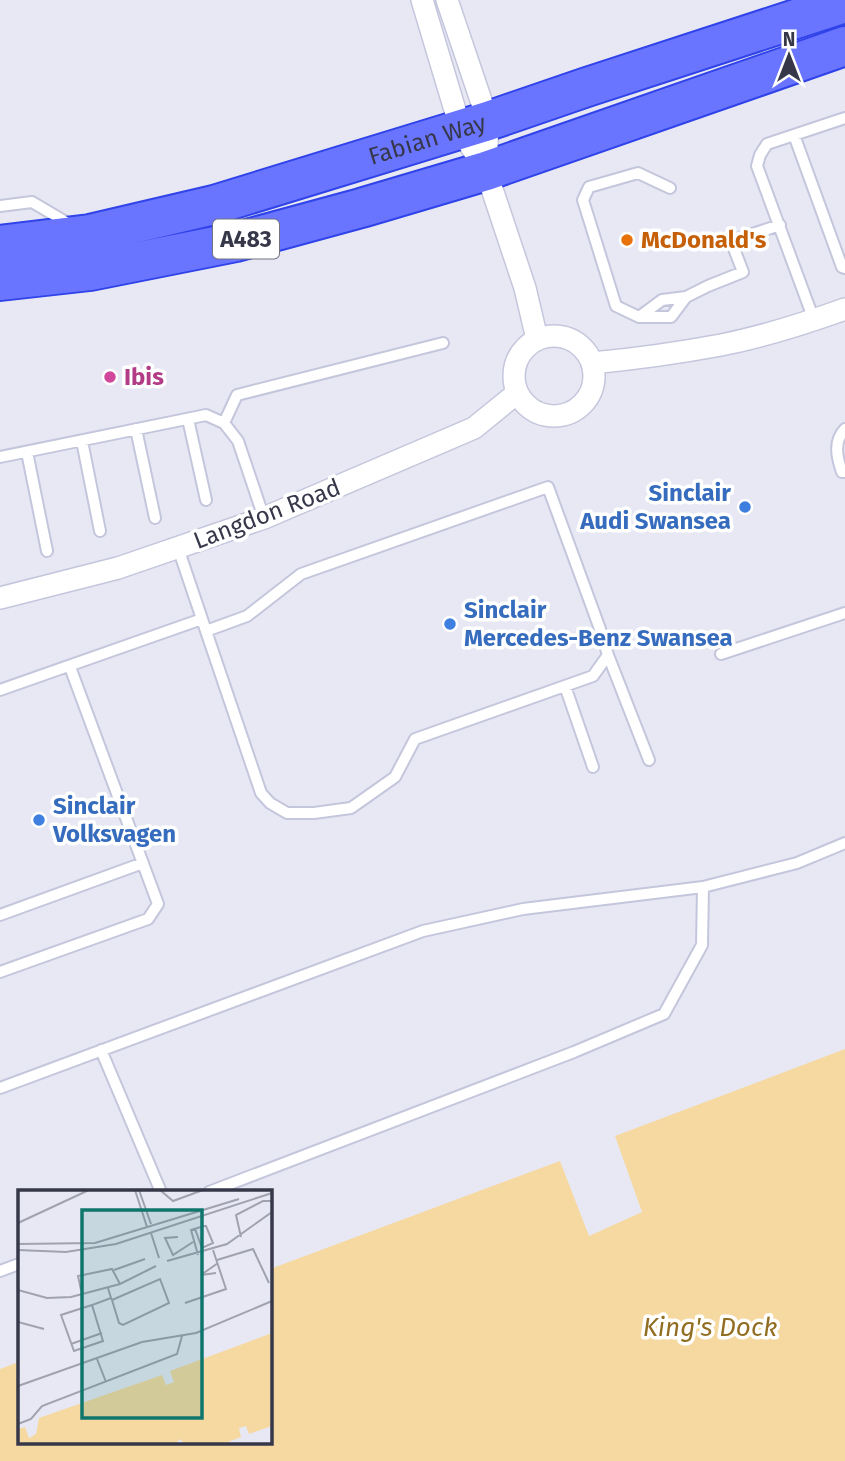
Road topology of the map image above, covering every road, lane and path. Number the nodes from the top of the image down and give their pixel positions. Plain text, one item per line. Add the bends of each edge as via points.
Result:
1 (422, 0) edge
2 (447, 0) edge
3 (845, 4) edge
4 (845, 46) edge
5 (845, 118) edge
6 (475, 126) junction
7 (794, 135) junction
8 (486, 171) junction
9 (670, 188) dead end
10 (0, 206) edge
11 (780, 225) junction
12 (90, 234) junction
13 (0, 246) edge
14 (844, 267) edge
15 (0, 281) edge
16 (686, 297) junction
17 (845, 309) edge
18 (639, 317) junction
19 (814, 320) junction
20 (537, 339) junction
21 (443, 343) dead end
22 (592, 363) junction
23 (517, 393) junction
24 (188, 419) junction
25 (224, 423) junction
26 (136, 429) junction
27 (845, 429) edge
28 (82, 440) junction
29 (27, 452) junction
30 (0, 457) edge
31 (845, 472) edge
32 (206, 500) dead end
33 (155, 518) dead end
34 (264, 518) junction
35 (100, 531) dead end
36 (178, 548) junction
37 (47, 551) dead end
38 (0, 598) edge
39 (845, 613) edge
40 (202, 619) junction
41 (206, 631) junction
42 (721, 654) dead end
43 (608, 655) junction
44 (70, 667) junction
45 (565, 686) junction
46 (0, 690) edge
47 (649, 760) dead end
48 (593, 767) dead end
49 (845, 843) edge
50 (143, 863) junction
51 (703, 887) junction
52 (0, 915) edge
53 (0, 972) edge
54 (101, 1050) junction
55 (0, 1088) edge
56 (160, 1190) edge
57 (214, 1190) edge
58 (18, 1264) edge
59 (0, 1271) edge

1 - 6 street
2 - 6 street
3 - 6 highway, Fabian Way / A483
4 - 8 highway, Fabian Way / A483
5 - 7 lane
6 - 8 street
6 - 12 highway, Fabian Way / A483 via 214,205
7 - 11 lane via 767,144 757,166
7 - 14 lane
8 - 15 highway, Fabian Way / A483 via 236,242 90,271
8 - 20 street via 526,288
9 - 18 lane via 638,173 589,187 583,200 616,306
10 - 12 lane via 32,202
11 - 16 lane via 732,241 743,272
11 - 19 lane
12 - 13 highway, Fabian Way / A483
16 - 18 lane via 662,300
16 - 18 lane via 671,317
17 - 19 street
19 - 22 street via 723,345
20 - 22 street via 550,335 576,342
20 - 23 street via 518,356 514,368
21 - 25 lane via 237,395
22 - 23 street via 592,390 575,410 549,416 536,412
23 - 34 street, Langdon Road via 474,428
24 - 25 lane via 206,415
24 - 26 lane
24 - 32 lane
25 - 34 lane via 238,441
26 - 28 lane
26 - 33 lane
27 - 31 lane via 837,446
28 - 29 lane
28 - 35 lane
29 - 30 lane
29 - 37 lane
34 - 36 street, Langdon Road
36 - 38 street, Langdon Road
36 - 40 lane
39 - 42 lane
40 - 41 lane
40 - 44 lane
41 - 43 lane via 247,616 301,574 548,486
41 - 45 lane via 261,793 287,813 351,808 395,778 415,739
43 - 45 lane via 593,676
43 - 47 lane
44 - 46 lane
44 - 50 lane
45 - 48 lane
49 - 51 lane via 797,863
50 - 52 lane
50 - 53 lane via 158,904 148,919
51 - 54 lane via 523,909 423,931
51 - 57 lane via 702,945 664,1014
54 - 55 lane
54 - 56 lane
58 - 59 lane

